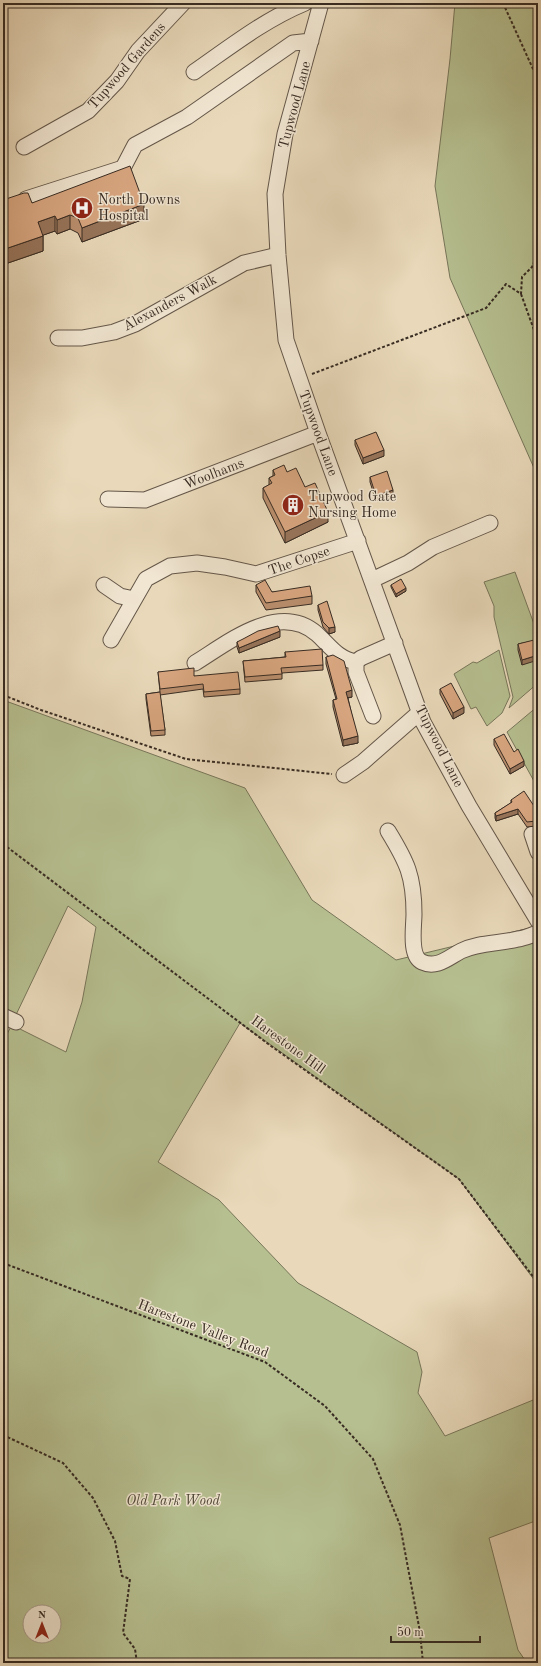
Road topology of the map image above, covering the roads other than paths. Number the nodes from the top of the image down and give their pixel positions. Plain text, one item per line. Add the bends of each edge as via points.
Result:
1 (183, 3) edge
2 (305, 3) edge
3 (321, 3) edge
4 (311, 41) junction
5 (194, 72) dead end
6 (24, 147) dead end
7 (26, 199) edge
8 (278, 255) junction
9 (58, 338) dead end
10 (318, 433) junction
11 (108, 499) dead end
12 (490, 523) dead end
13 (358, 541) junction
14 (372, 580) junction
15 (104, 585) dead end
16 (134, 599) junction
17 (111, 640) dead end
18 (395, 643) junction
19 (356, 662) junction
20 (195, 663) dead end
21 (420, 712) junction
22 (372, 716) dead end
23 (344, 775) road end
24 (388, 831) dead end
25 (532, 834) dead end
26 (538, 852) edge
27 (538, 921) edge
28 (538, 933) edge

1 - 6 street, Tupwood Gardens via 138,51 117,81 88,111
2 - 5 street via 256,28
3 - 4 street, Tupwood Lane
4 - 7 street via 293,43 187,117 135,145 123,168
4 - 8 street, Tupwood Lane via 285,134 275,194
8 - 9 street, Alexanders Walk via 244,263 135,324 114,332 82,338
8 - 10 street, Tupwood Lane via 286,340
10 - 11 street, Woolhams via 146,500
10 - 13 street, Tupwood Lane
12 - 14 street via 433,546 408,563
13 - 14 street, Tupwood Lane
13 - 16 street, The Copse via 256,574 197,563 170,566 146,579
14 - 18 street, Tupwood Lane
15 - 16 street via 120,596
16 - 17 street, The Copse
18 - 19 street
18 - 21 street, Tupwood Lane
19 - 20 street via 346,660 300,623 285,621 258,627
19 - 22 street via 356,672
21 - 23 street via 363,762
21 - 27 street, Tupwood Lane via 469,806
24 - 28 street via 406,860 414,900 413,946 416,957 422,962 437,964 480,944 517,940
25 - 26 street

